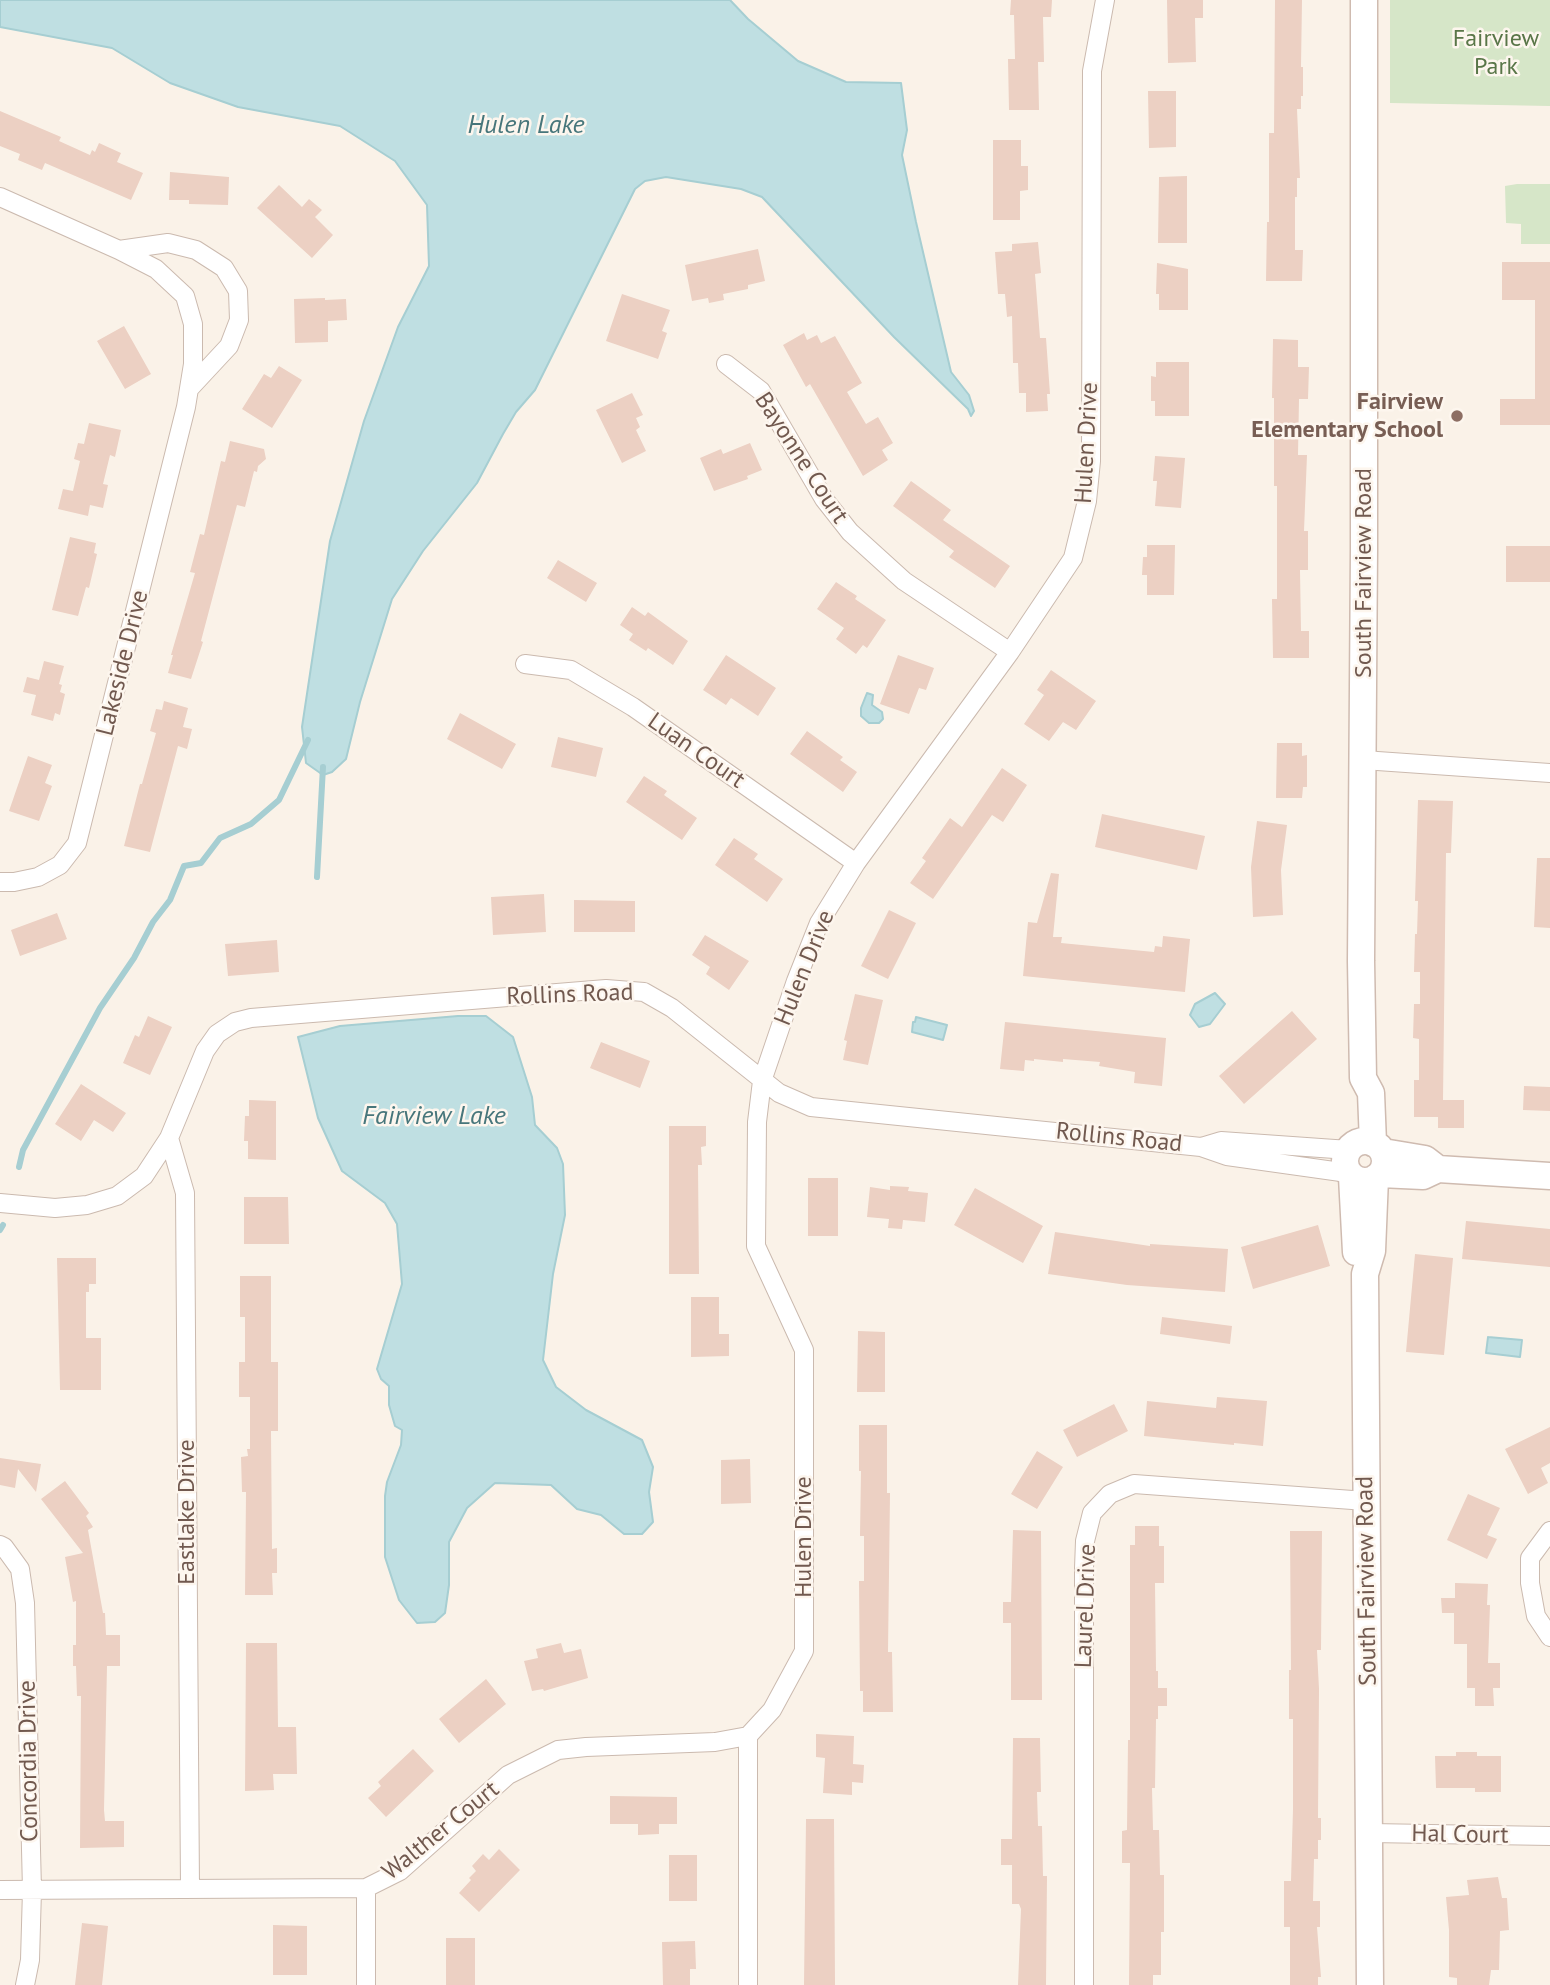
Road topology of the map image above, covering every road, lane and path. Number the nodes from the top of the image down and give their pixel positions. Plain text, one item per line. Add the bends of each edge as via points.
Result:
1 (1104, 0) edge
2 (1364, 0) edge
3 (0, 197) edge
4 (119, 250) junction
5 (726, 365) dead end
6 (189, 389) junction
7 (1010, 652) junction
8 (525, 664) dead end
9 (1363, 760) junction
10 (1550, 773) edge
11 (856, 863) junction
12 (7, 882) edge
13 (762, 1081) junction
14 (169, 1138) junction
15 (1364, 1162) junction
16 (1550, 1176) edge
17 (0, 1203) edge
18 (1366, 1501) junction
19 (1550, 1531) edge
20 (0, 1545) edge
21 (1550, 1637) edge
22 (748, 1736) junction
23 (1370, 1833) junction
24 (1550, 1836) edge
25 (190, 1888) junction
26 (366, 1888) junction
27 (0, 1890) edge
28 (32, 1890) junction
29 (25, 1985) edge
30 (366, 1985) edge
31 (748, 1985) edge
32 (1084, 1985) edge
33 (1370, 1985) edge

1 - 7 street, Hulen Drive via 1092,71 1091,461 1087,501 1073,558
2 - 9 street, South Fairview Road
3 - 4 street, Lakeside Drive
4 - 6 street, Lakeside Drive via 156,269 185,296 193,324
4 - 6 street via 168,243 196,250 224,268 238,291 239,320 229,346
5 - 7 street, Bayonne Court via 761,391 824,499 850,532 904,581
6 - 12 street, Lakeside Drive via 77,843 60,865 38,877
7 - 11 street, Hulen Drive
8 - 11 street, Luan Court via 571,670 633,707
9 - 10 street
9 - 15 street, South Fairview Road via 1363,1078 1371,1093
11 - 13 street, Hulen Drive via 819,923
13 - 14 street, Rollins Road via 644,992 606,989 251,1018 217,1034 205,1051
13 - 15 street, Rollins Road via 811,1107 1201,1147 1227,1156
13 - 22 street, Hulen Drive via 757,1122 756,1246 804,1350 804,1651 772,1710
14 - 17 street, Rollins Road via 144,1176 117,1196 55,1208
14 - 25 street, Eastlake Drive via 185,1193
15 - 16 street, Rollins Road via 1423,1176 1438,1169
15 - 18 street, South Fairview Road via 1356,1256 1365,1274
18 - 23 street, South Fairview Road
18 - 32 street, Laurel Drive via 1134,1483 1110,1494 1092,1513 1084,1568
19 - 21 street via 1530,1558 1536,1616
20 - 28 street, Concordia Drive via 20,1569 25,1603
22 - 26 street, Walther Court via 715,1742 558,1750 508,1775 400,1871
22 - 31 street
23 - 24 street, Hal Court
23 - 33 street, South Fairview Road
25 - 26 street, Walther Court
25 - 28 street, Walther Court
26 - 30 street
27 - 28 street, Walther Court
28 - 29 street, Concordia Drive

